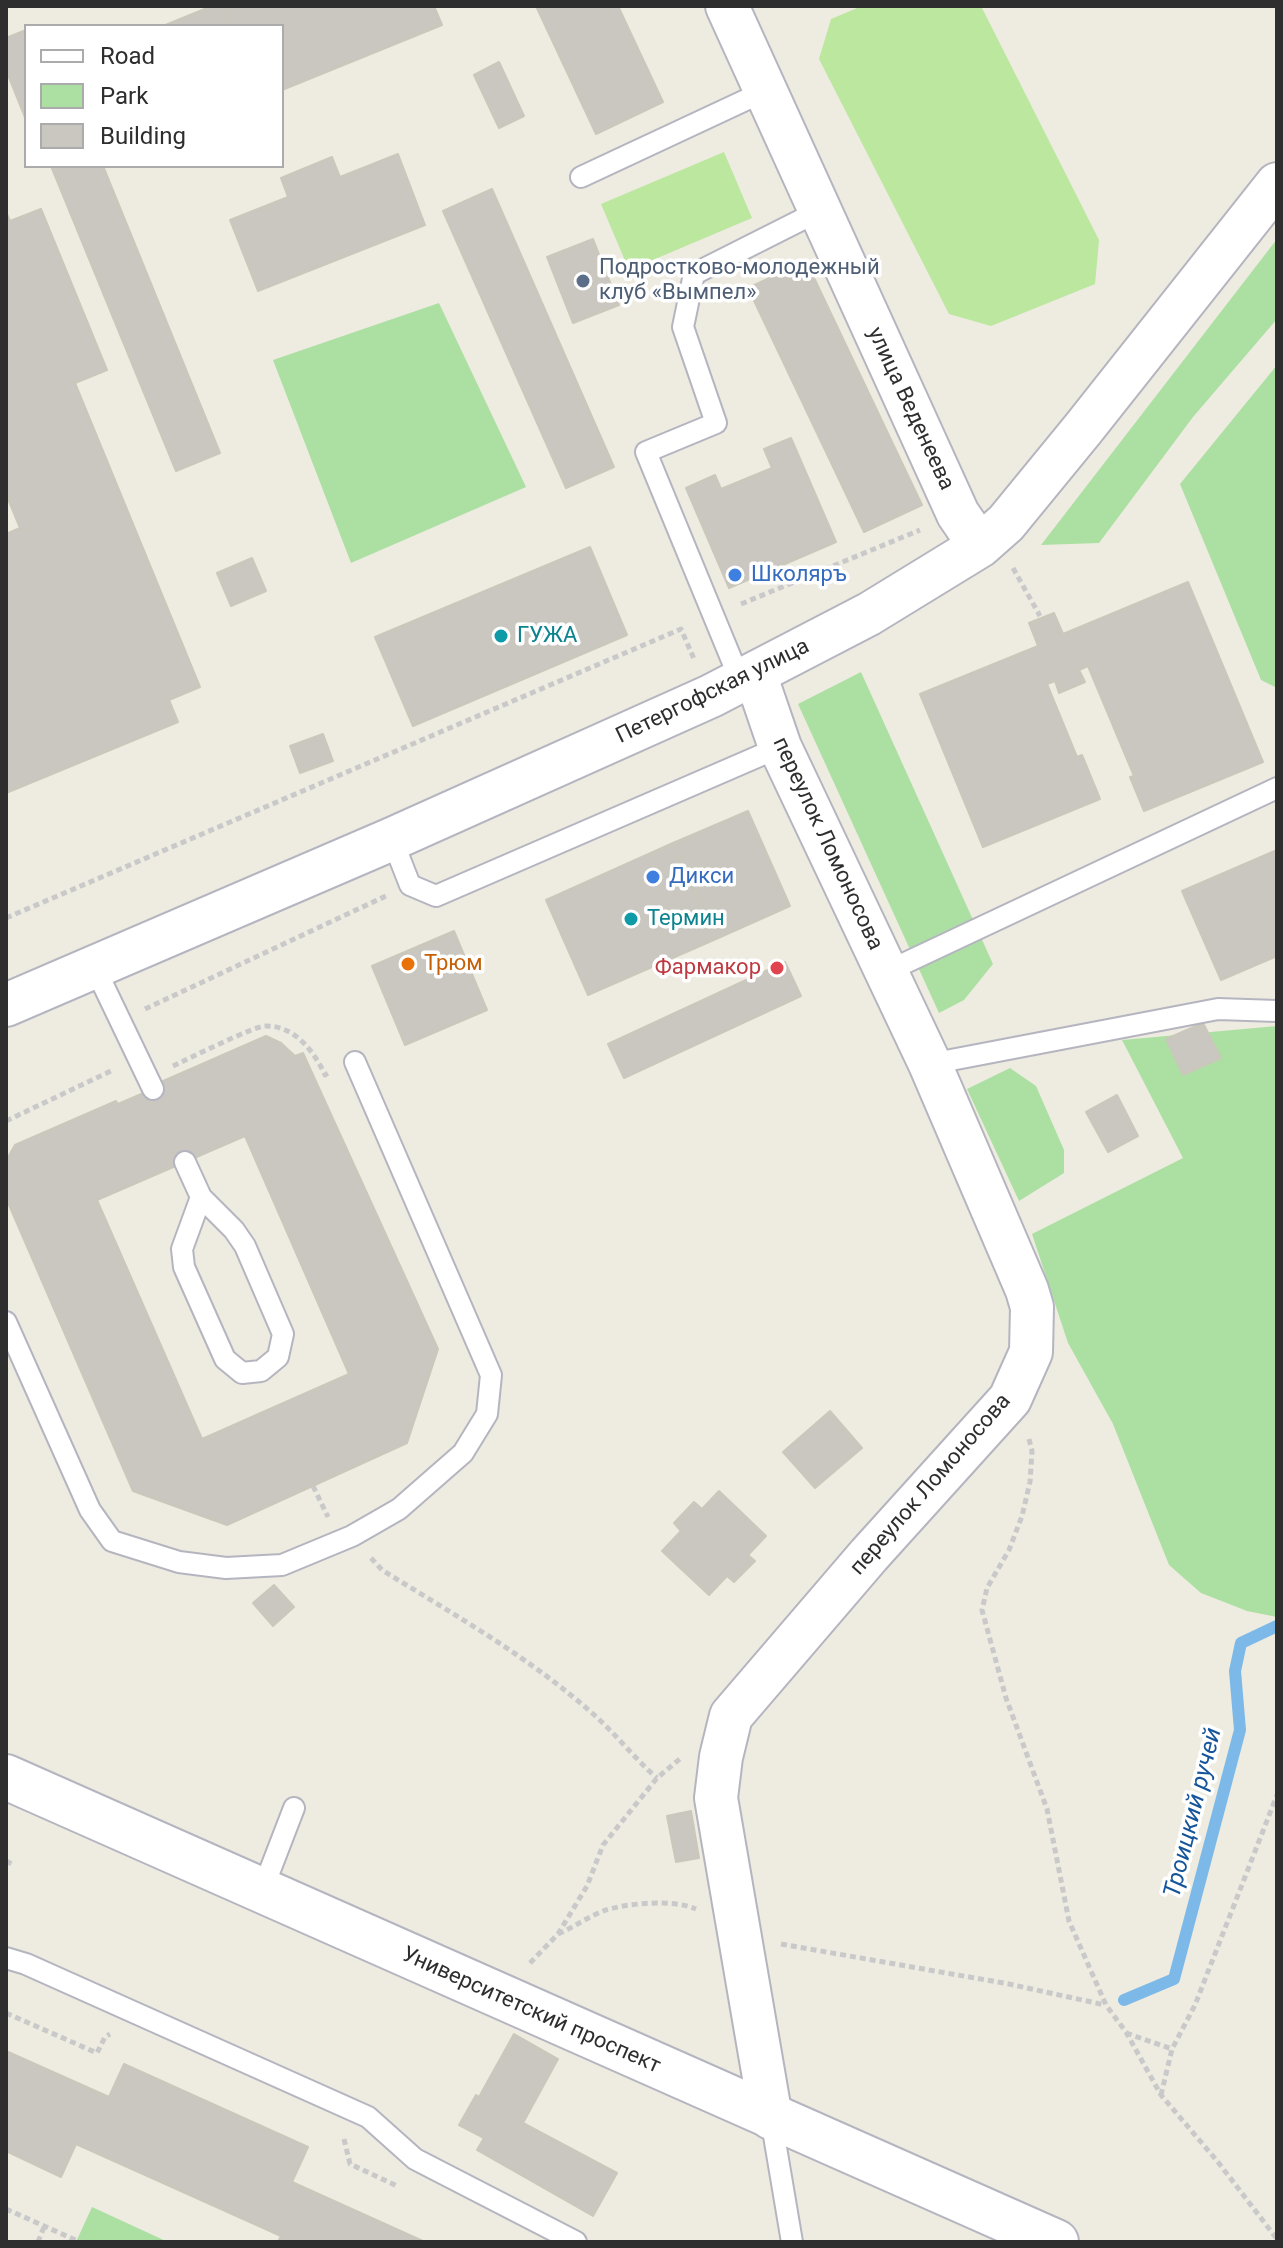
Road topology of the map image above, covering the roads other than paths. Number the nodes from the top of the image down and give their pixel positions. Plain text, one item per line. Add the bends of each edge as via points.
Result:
1 (727, 6) edge
2 (765, 91) junction
3 (581, 177) dead end
4 (1277, 184) edge
5 (819, 211) junction
6 (983, 542) junction
7 (735, 683) junction
8 (780, 747) junction
9 (1277, 788) edge
10 (392, 839) junction
11 (95, 968) junction
12 (886, 972) junction
13 (6, 1005) edge
14 (1277, 1011) edge
15 (355, 1062) road end
16 (930, 1064) junction
17 (150, 1083) road end
18 (185, 1162) dead end
19 (201, 1197) junction
20 (6, 1322) edge
21 (6, 1777) edge
22 (294, 1808) dead end
23 (262, 1891) junction
24 (6, 1958) edge
25 (771, 2118) junction
26 (576, 2242) edge
27 (792, 2242) edge
28 (1056, 2242) edge

1 - 2 street, улица Веденеева
2 - 3 lane
2 - 5 street, улица Веденеева
4 - 6 street, Петергофская улица via 1006,523
5 - 6 street, улица Веденеева
5 - 7 lane via 694,274 683,327 716,423 646,452
6 - 7 street, Петергофская улица via 869,614
7 - 8 street, переулок Ломоносова
7 - 10 street, Петергофская улица
8 - 10 lane via 436,896 410,885
8 - 12 street, переулок Ломоносова
9 - 12 lane
10 - 11 street, Петергофская улица
11 - 13 street, Петергофская улица
11 - 17 lane
12 - 16 street, переулок Ломоносова
14 - 16 lane via 1218,1009
15 - 20 lane via 491,1375 487,1414 463,1453 399,1509 352,1536 282,1565 226,1568 179,1562 112,1541 90,1510
16 - 25 street, переулок Ломоносова via 1027,1290 1031,1352 1010,1399 731,1716 716,1798
18 - 19 lane
19 - 19 lane via 182,1249 184,1267 225,1359 242,1373 261,1371 278,1357 283,1334 245,1246
21 - 23 street, Университетский проспект
22 - 23 lane
23 - 25 street, Университетский проспект
24 - 26 lane via 368,2117 415,2159
25 - 27 lane
25 - 28 street, Университетский проспект

